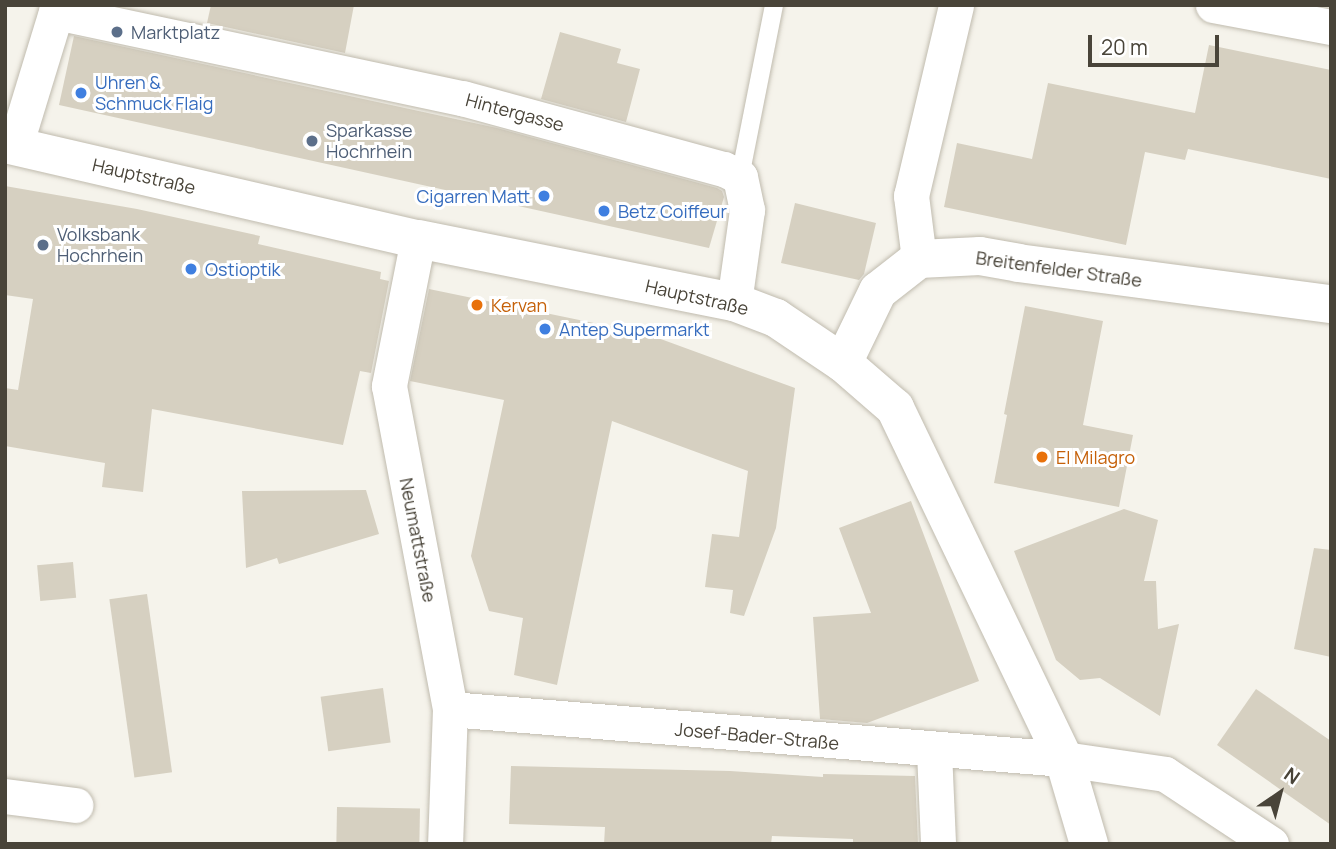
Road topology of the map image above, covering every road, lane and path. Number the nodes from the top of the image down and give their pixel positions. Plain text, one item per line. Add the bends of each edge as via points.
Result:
1 (774, 5) edge
2 (956, 5) edge
3 (1213, 5) edge
4 (57, 9) edge
5 (1331, 27) edge
6 (10, 145) edge
7 (740, 177) junction
8 (418, 239) junction
9 (919, 259) junction
10 (734, 302) junction
11 (1331, 304) edge
12 (843, 363) junction
13 (450, 709) junction
14 (934, 751) junction
15 (1064, 759) junction
16 (5, 796) edge
17 (75, 805) dead end
18 (446, 844) edge
19 (938, 844) edge
20 (1089, 844) edge
21 (1271, 844) edge

1 - 7 lane
2 - 9 street via 911,196
3 - 5 street
4 - 6 street
4 - 7 street, Hintergasse via 162,36 462,97
6 - 8 street, Hauptstraße
7 - 10 street via 747,210
8 - 10 street, Hauptstraße
8 - 13 street, Neumattstraße via 390,386
9 - 11 street, Breitenfelder Straße via 980,256
9 - 12 street via 878,291
10 - 12 street, Hauptstraße via 776,318
12 - 15 street, Hauptstraße via 895,408
13 - 14 street, Josef-Bader-Straße
13 - 18 street, Neumattstraße
14 - 15 street, Josef-Bader-Straße
14 - 19 street
15 - 20 street, Hauptstraße
15 - 21 street, Josef-Bader-Straße via 1166,774
16 - 17 street

